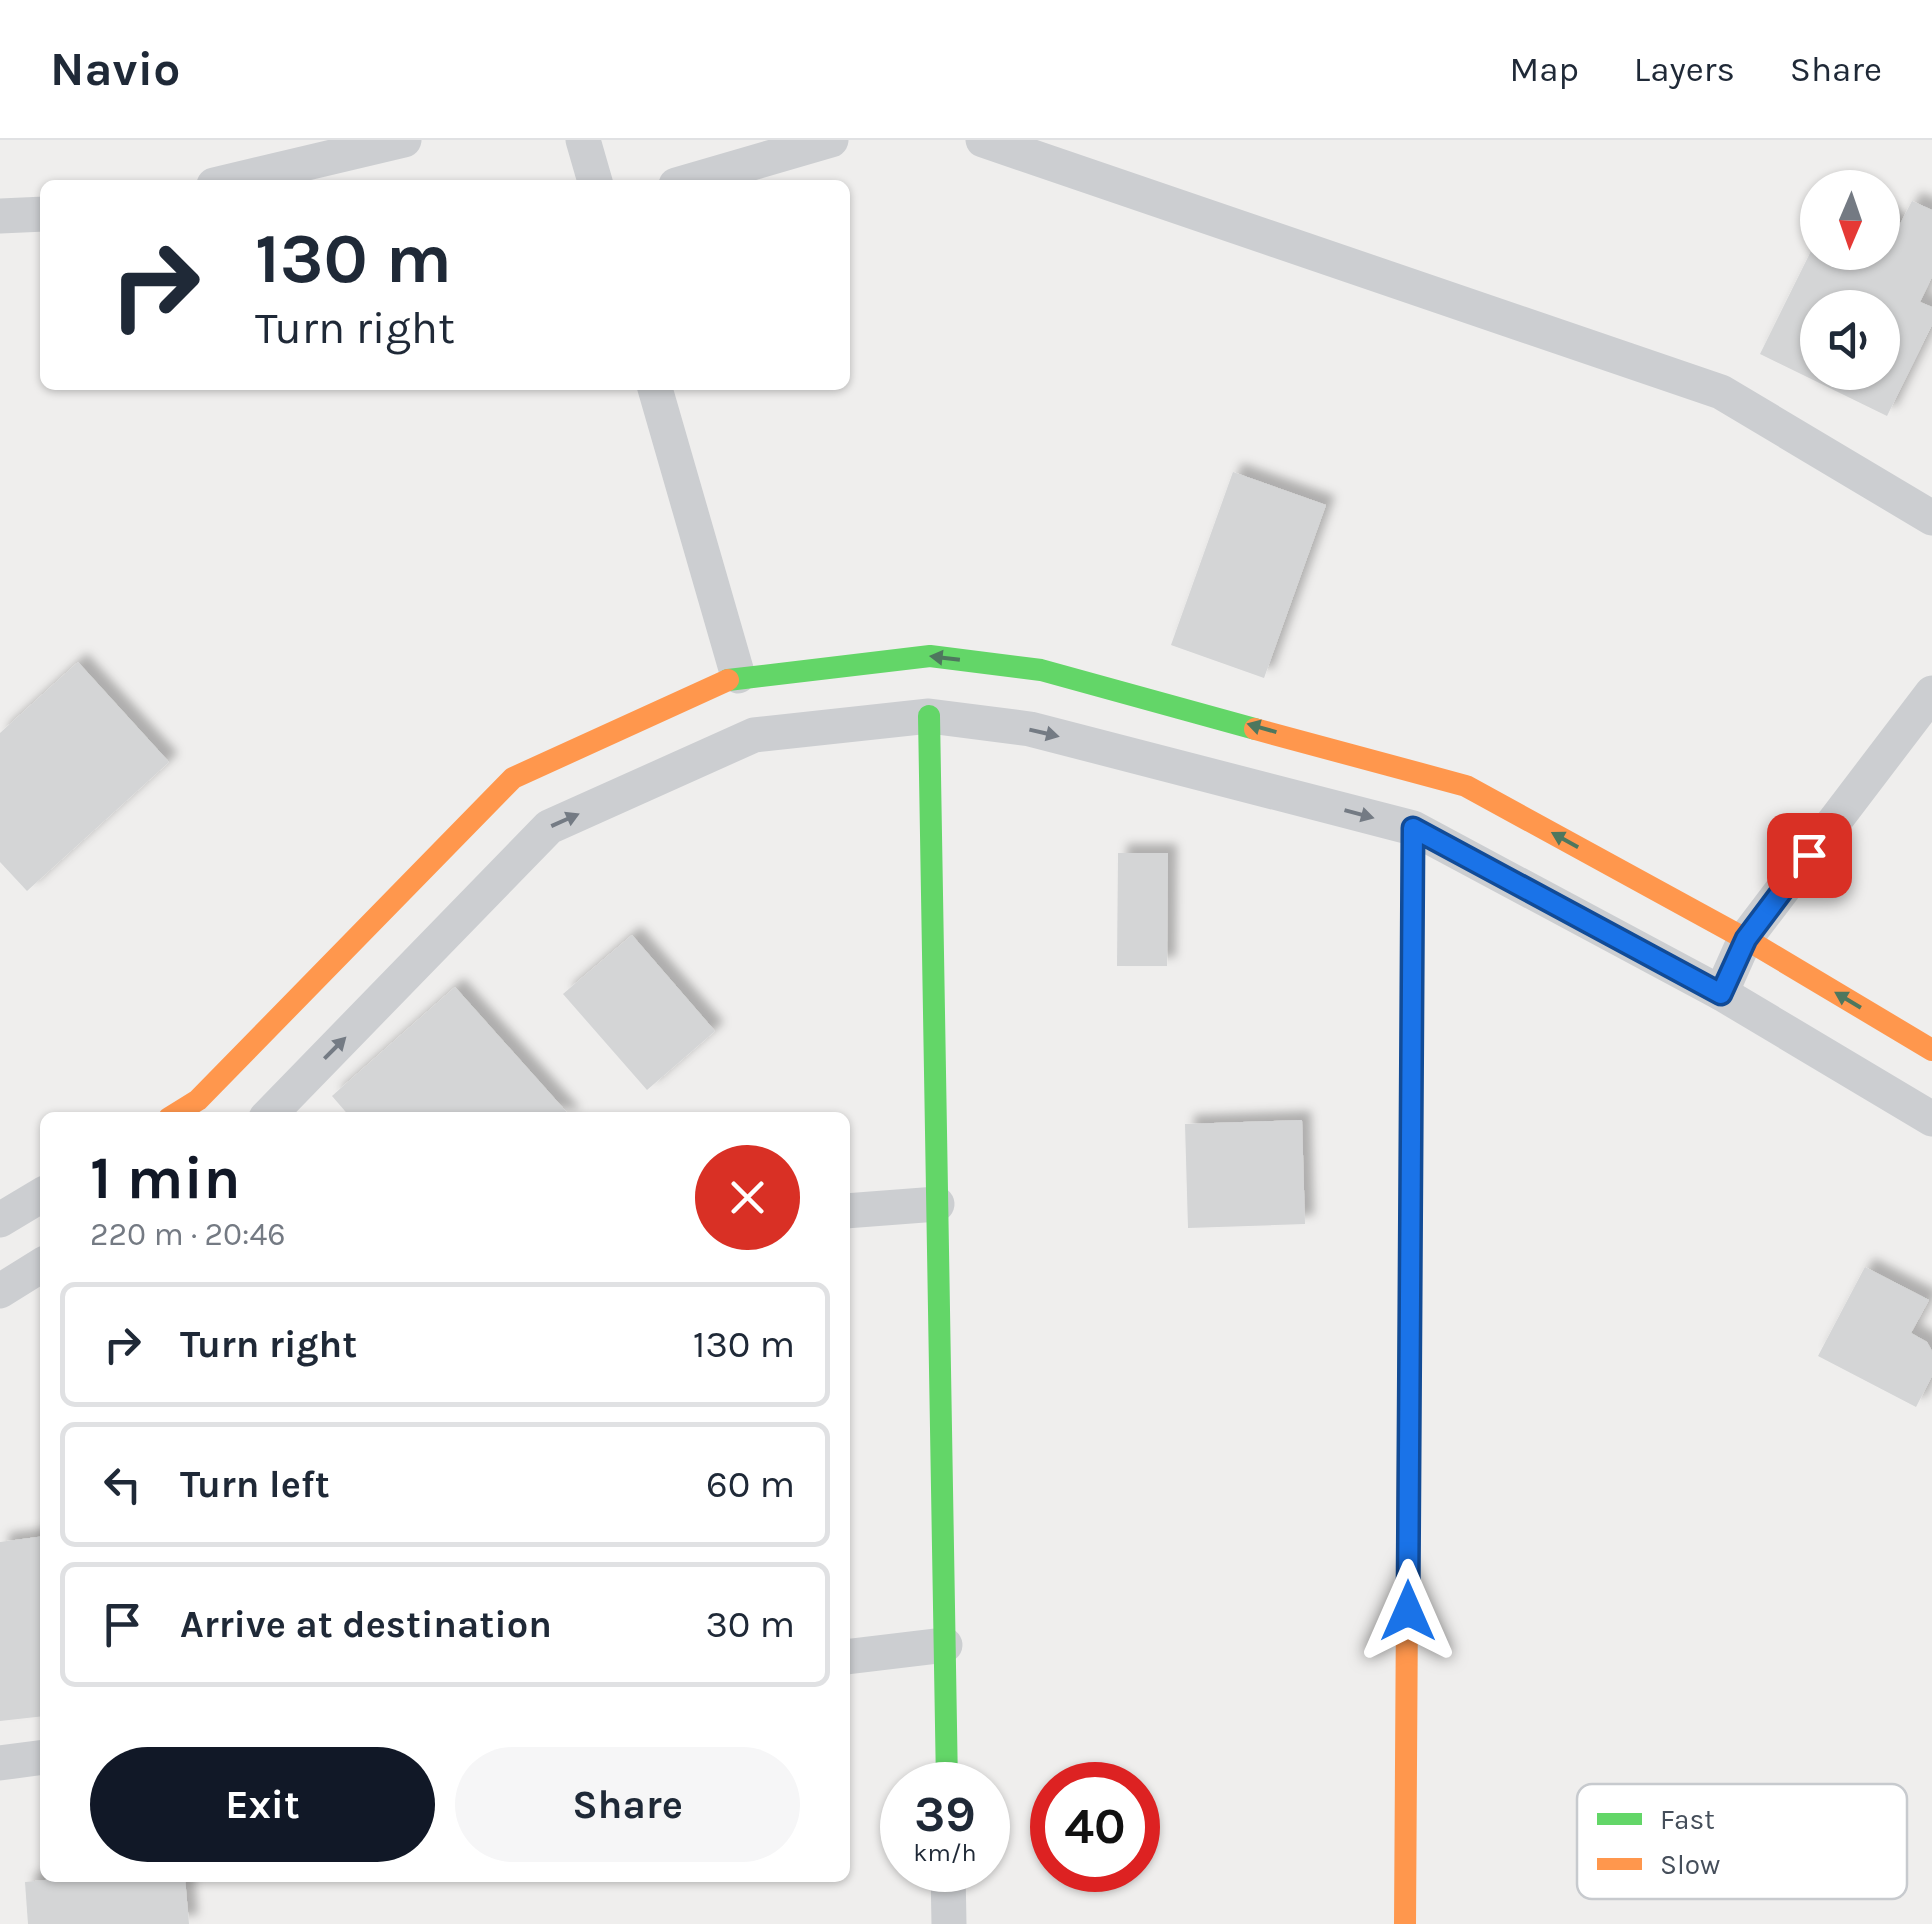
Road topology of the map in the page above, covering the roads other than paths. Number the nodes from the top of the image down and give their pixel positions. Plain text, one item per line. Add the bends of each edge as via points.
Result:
1 (404, 140) edge
2 (583, 140) edge
3 (831, 140) edge
4 (983, 140) edge
5 (235, 180) edge
6 (595, 180) edge
7 (693, 180) edge
8 (40, 214) edge
9 (0, 216) edge
10 (655, 390) edge
11 (1932, 518) edge
12 (738, 676) junction
13 (1932, 694) edge
14 (930, 716) junction
15 (1413, 828) junction
16 (1746, 939) junction
17 (1721, 994) junction
18 (1932, 1050) edge
19 (179, 1112) edge
20 (272, 1112) edge
21 (1932, 1119) edge
22 (40, 1195) edge
23 (937, 1204) junction
24 (850, 1211) edge
25 (0, 1220) edge
26 (944, 1645) junction
27 (850, 1656) edge
28 (40, 1758) edge
29 (947, 1762) edge
30 (0, 1763) edge
31 (948, 1892) edge
32 (949, 1924) edge
33 (1405, 1924) edge

1 - 5 street
2 - 6 street
3 - 7 street
4 - 11 street via 1721,392
8 - 9 street
10 - 12 street
16 -> 12 street via 1466,786 1173,702 1041,670 930,656
12 - 19 street via 514,778 198,1100
13 - 16 street
14 -> 15 street via 1030,729
20 -> 14 street via 549,828 754,734
14 - 23 street
15 - 17 street
15 - 33 street
16 - 17 street
18 -> 16 street
17 - 21 street
22 - 25 street
23 - 24 street
23 - 26 street
26 - 27 street
26 - 29 street
28 - 30 street
31 - 32 street

